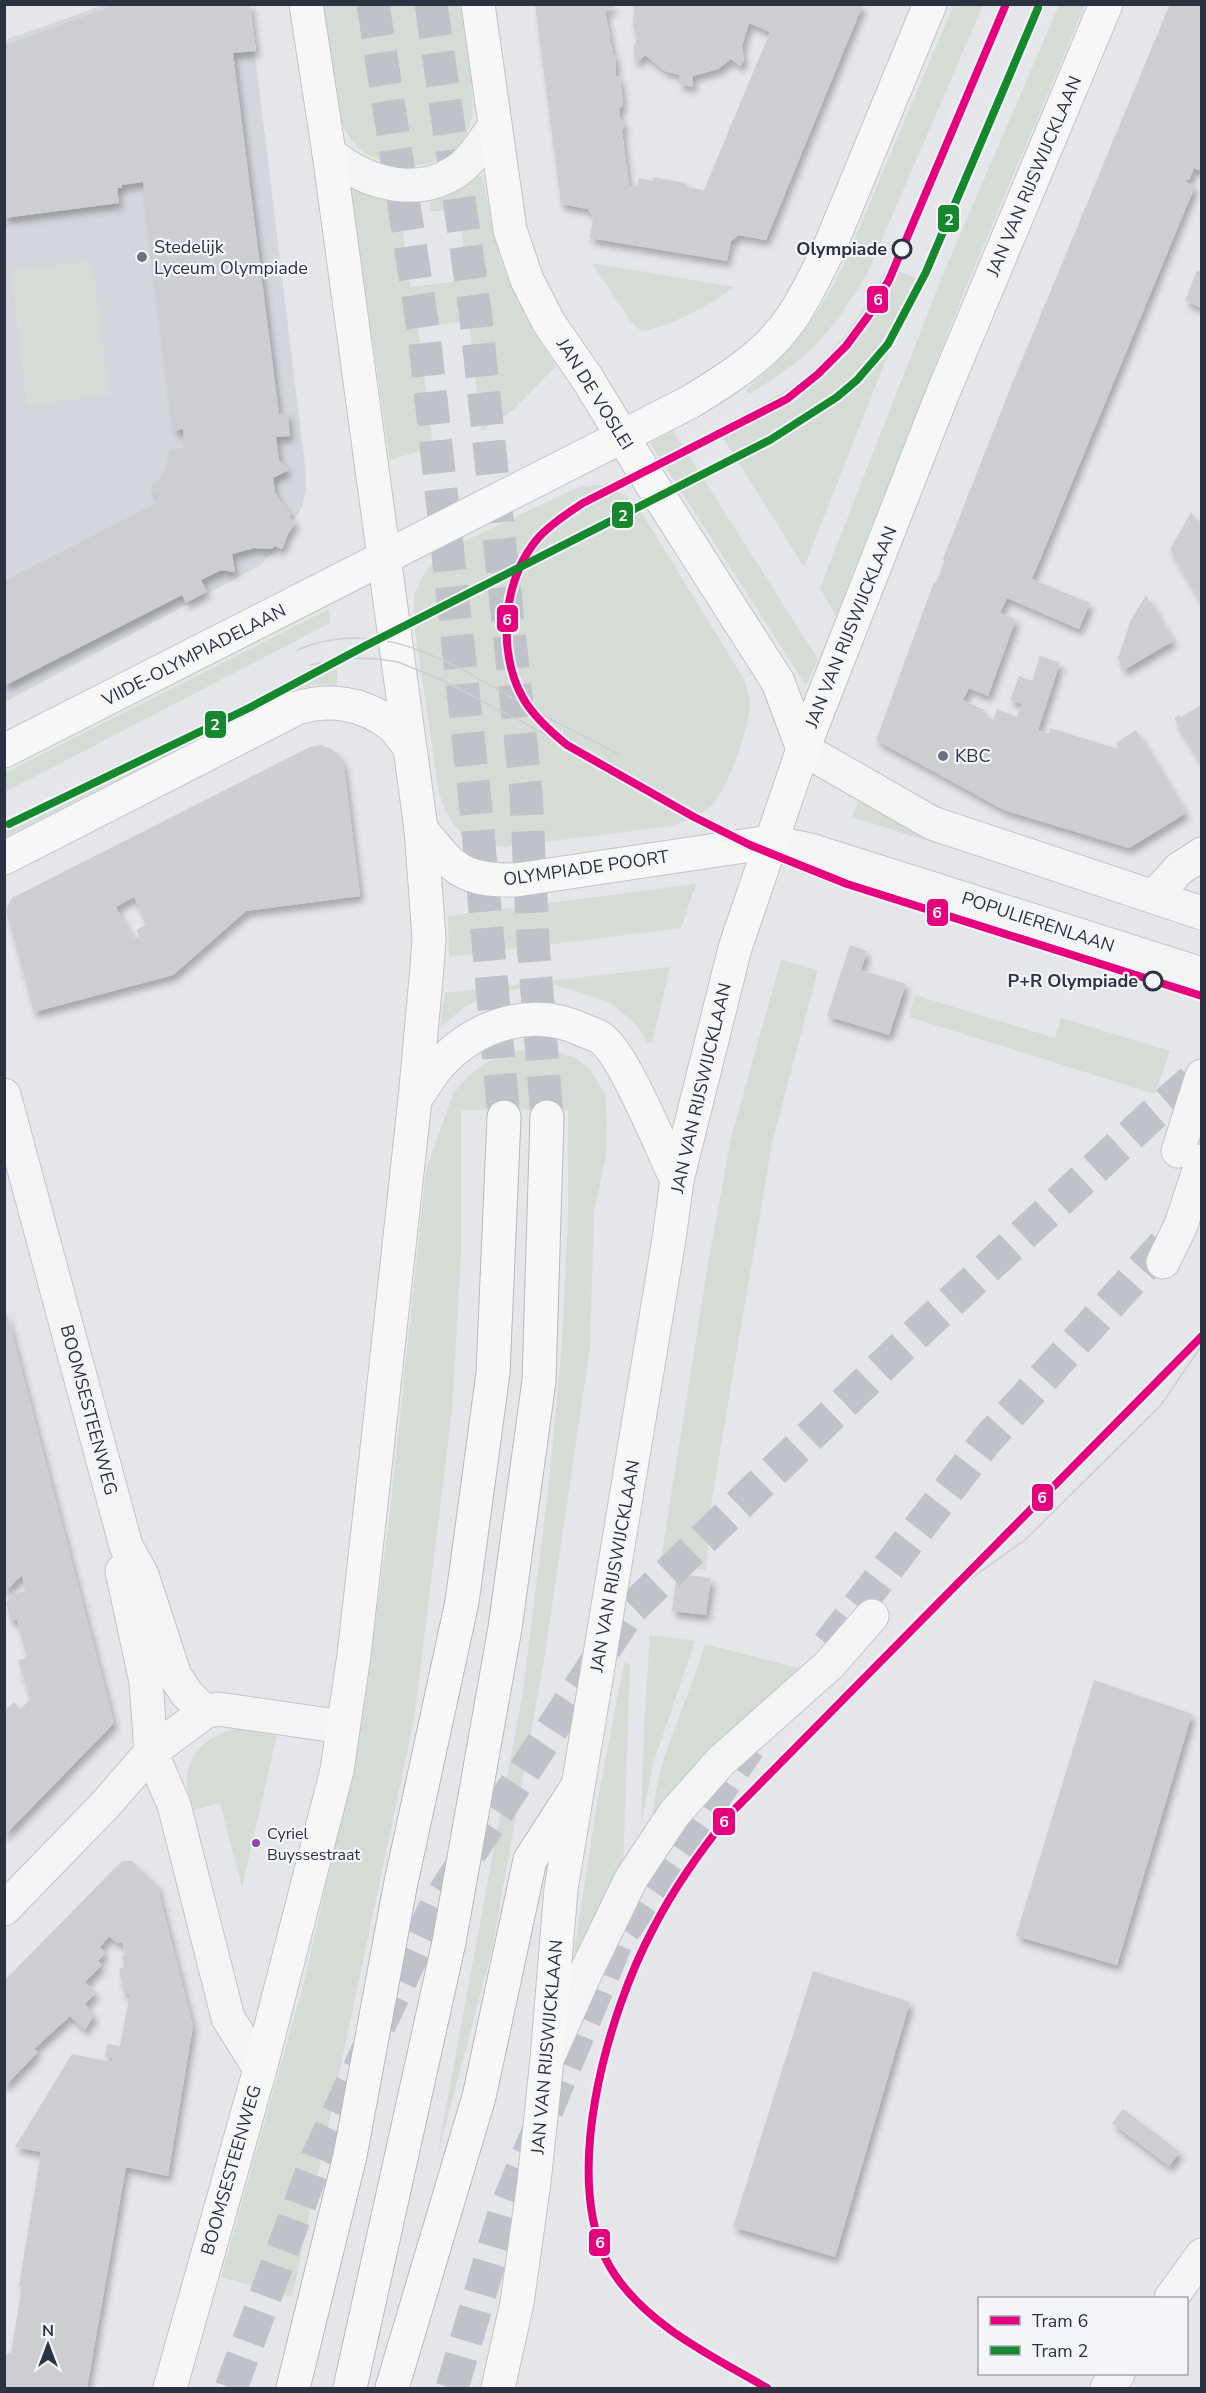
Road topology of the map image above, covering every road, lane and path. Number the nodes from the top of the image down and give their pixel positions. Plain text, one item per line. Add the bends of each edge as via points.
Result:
1 (306, 4) edge
2 (478, 4) edge
3 (930, 4) edge
4 (1106, 4) edge
5 (494, 127) junction
6 (329, 153) junction
7 (622, 436) junction
8 (384, 559) junction
9 (408, 746) junction
10 (803, 749) junction
11 (4, 751) edge
12 (421, 829) junction
13 (771, 842) junction
14 (1202, 854) edge
15 (4, 858) edge
16 (1154, 897) junction
17 (1202, 913) edge
18 (1202, 974) edge
19 (1202, 1076) edge
20 (4, 1095) edge
21 (416, 1099) junction
22 (504, 1117) tunnel mouth
23 (547, 1117) tunnel mouth
24 (1190, 1156) edge
25 (676, 1180) junction
26 (1163, 1262) tunnel mouth
27 (126, 1546) junction
28 (872, 1616) dead end
29 (205, 1712) junction
30 (343, 1727) junction
31 (151, 1752) junction
32 (577, 1787) junction
33 (4, 1909) edge
34 (547, 2059) junction
35 (260, 2069) junction
36 (1202, 2255) edge
37 (1172, 2297) edge
38 (1117, 2375) edge
39 (170, 2388) edge
40 (293, 2388) edge
41 (350, 2388) edge
42 (392, 2388) edge
43 (498, 2388) edge
44 (1107, 2388) edge

1 - 6 main road
2 - 5 main road, JAN DE VOSLEI
3 - 7 main road via 828,251 790,321 765,350 738,371 690,402
4 - 10 main road, JAN VAN RIJSWIJCKLAAN via 942,395
5 - 6 street via 461,167 415,186 389,185 368,177 346,167
5 - 7 main road, JAN DE VOSLEI via 510,230 527,280 549,322
6 - 8 main road
7 - 8 main road
7 - 10 main road, JAN DE VOSLEI via 778,682
8 - 9 main road
8 - 11 main road, VIIDE-OLYMPIADELAAN
9 - 12 main road
9 - 15 main road via 391,724 368,712 349,705 316,702 297,708
10 - 13 main road, JAN VAN RIJSWIJCKLAAN
10 - 16 street via 932,823
12 - 13 main road, OLYMPIADE POORT via 446,861 465,874 488,880 516,880
12 - 21 main road via 429,938
13 - 18 street, POPULIERENLAAN via 810,850
13 - 25 main road, JAN VAN RIJSWIJCKLAAN via 738,938
14 - 16 street via 1179,869
16 - 17 street
19 - 24 street
20 - 27 street, BOOMSESTEENWEG
21 - 25 main road via 439,1064 469,1039 507,1021 533,1018 567,1022 602,1039 619,1060
21 - 30 main road
22 - 40 main road via 493,1372 462,1602 400,1887 350,2156
23 - 41 main road via 540,1381 505,1628 449,1942
24 - 26 street via 1181,1226
25 - 32 main road, JAN VAN RIJSWIJCKLAAN
27 - 29 street, BOOMSESTEENWEG via 142,1575 175,1676
27 - 31 street, BOOMSESTEENWEG via 122,1572 146,1682
28 - 34 street via 829,1665 721,1761 674,1814 631,1879
29 - 30 street via 218,1709
29 - 31 street
30 - 35 main road via 314,1861
31 - 33 street
31 - 35 street, BOOMSESTEENWEG via 174,1805 228,2018
32 - 34 main road, JAN VAN RIJSWIJCKLAAN via 561,1889
32 - 42 main road via 530,1860 479,2097
34 - 43 main road, JAN VAN RIJSWIJCKLAAN via 517,2303
35 - 39 main road, BOOMSESTEENWEG
36 - 37 street
38 - 44 street

